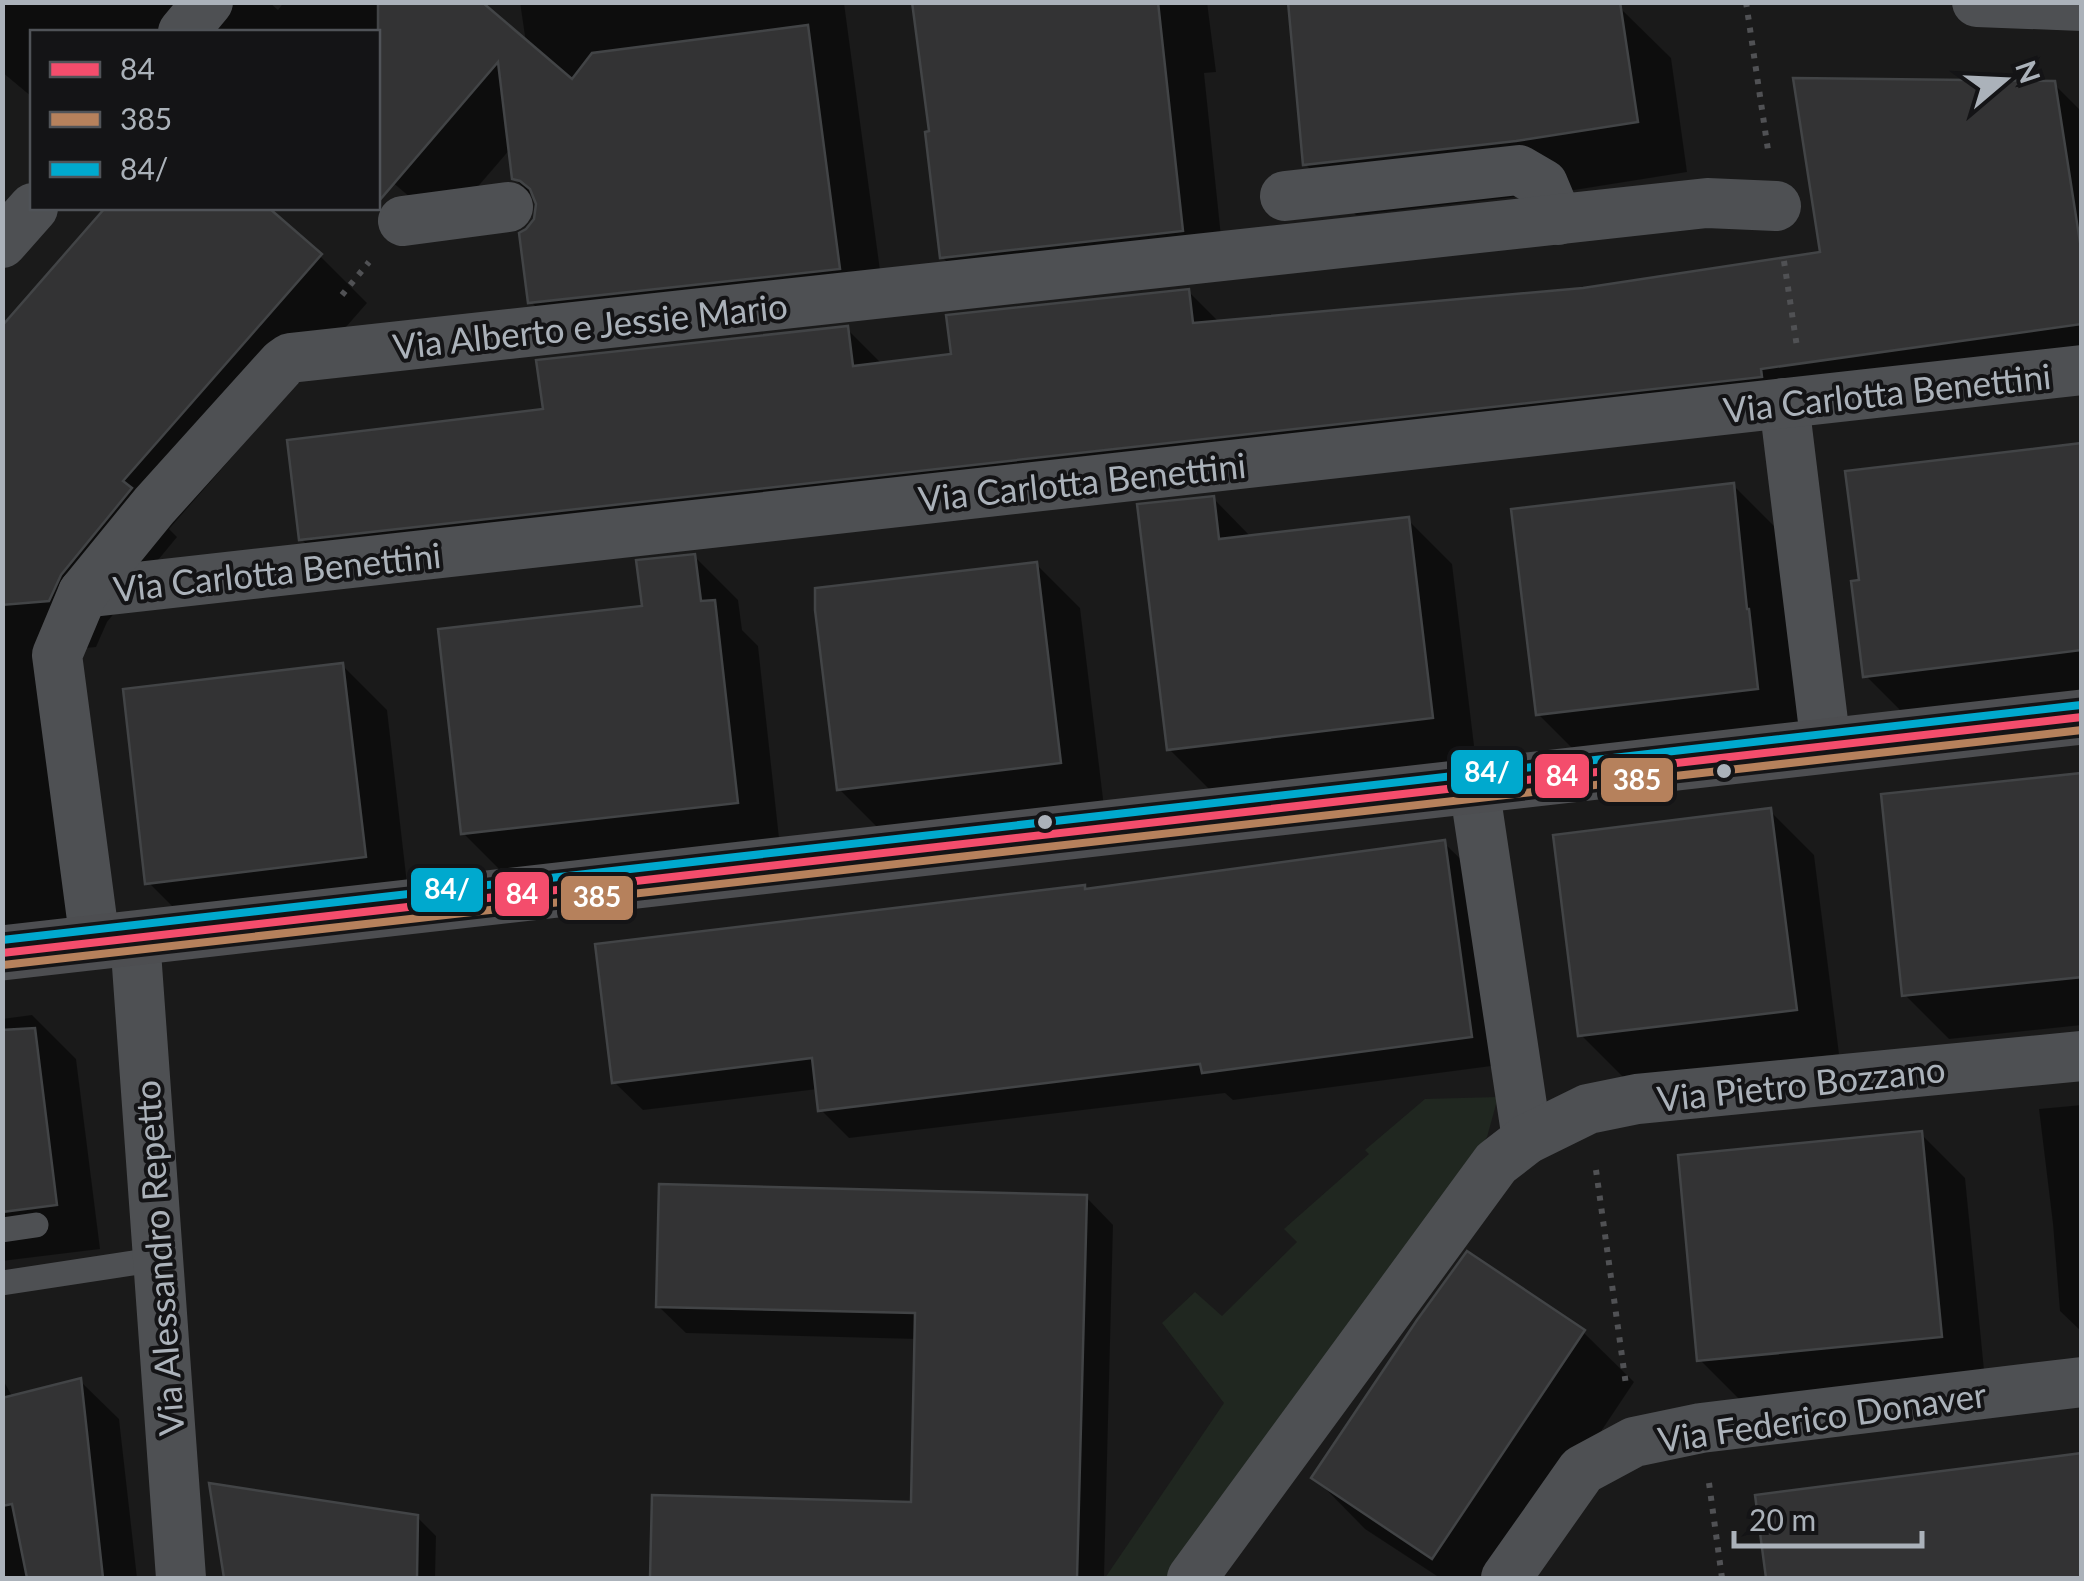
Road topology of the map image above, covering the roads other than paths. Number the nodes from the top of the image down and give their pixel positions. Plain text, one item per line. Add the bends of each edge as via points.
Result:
1 (208, 2) edge
2 (1977, 2) edge
3 (2082, 6) edge
4 (185, 30) edge
5 (1286, 196) dead end
6 (1776, 206) dead end
7 (508, 208) dead end
8 (30, 210) edge
9 (1558, 220) junction
10 (404, 221) road end
11 (2, 242) edge
12 (2082, 370) edge
13 (1784, 403) junction
14 (83, 593) junction
15 (2082, 717) edge
16 (1826, 746) junction
17 (1474, 786) junction
18 (115, 940) junction
19 (2, 953) edge
20 (2082, 1056) edge
21 (1527, 1139) junction
22 (36, 1225) dead end
23 (2, 1230) edge
24 (158, 1259) junction
25 (2, 1283) edge
26 (2082, 1382) edge
27 (181, 1578) edge
28 (1192, 1578) edge
29 (1506, 1578) edge

1 - 4 street
2 - 3 street
5 - 9 street via 1519,170 1543,184
6 - 9 street, Via Alberto e Jessie Mario via 1707,204
7 - 10 street
8 - 11 street
9 - 14 street, Via Alberto e Jessie Mario via 290,358
12 - 13 street, Via Carlotta Benettini
13 - 14 street, Via Carlotta Benettini
13 - 16 street
14 - 18 street via 57,655
15 - 16 street
16 - 17 street
17 - 18 street
17 - 21 street
18 - 19 street
18 - 24 street, Via Alessandro Repetto
20 - 21 street, Via Pietro Bozzano via 1637,1099 1588,1109
21 - 28 street, Via Pietro Bozzano via 1496,1163
22 - 23 lane
24 - 25 lane
24 - 27 street, Via Alessandro Repetto
26 - 29 street, Via Federico Donaver via 1700,1428 1634,1442 1582,1470

